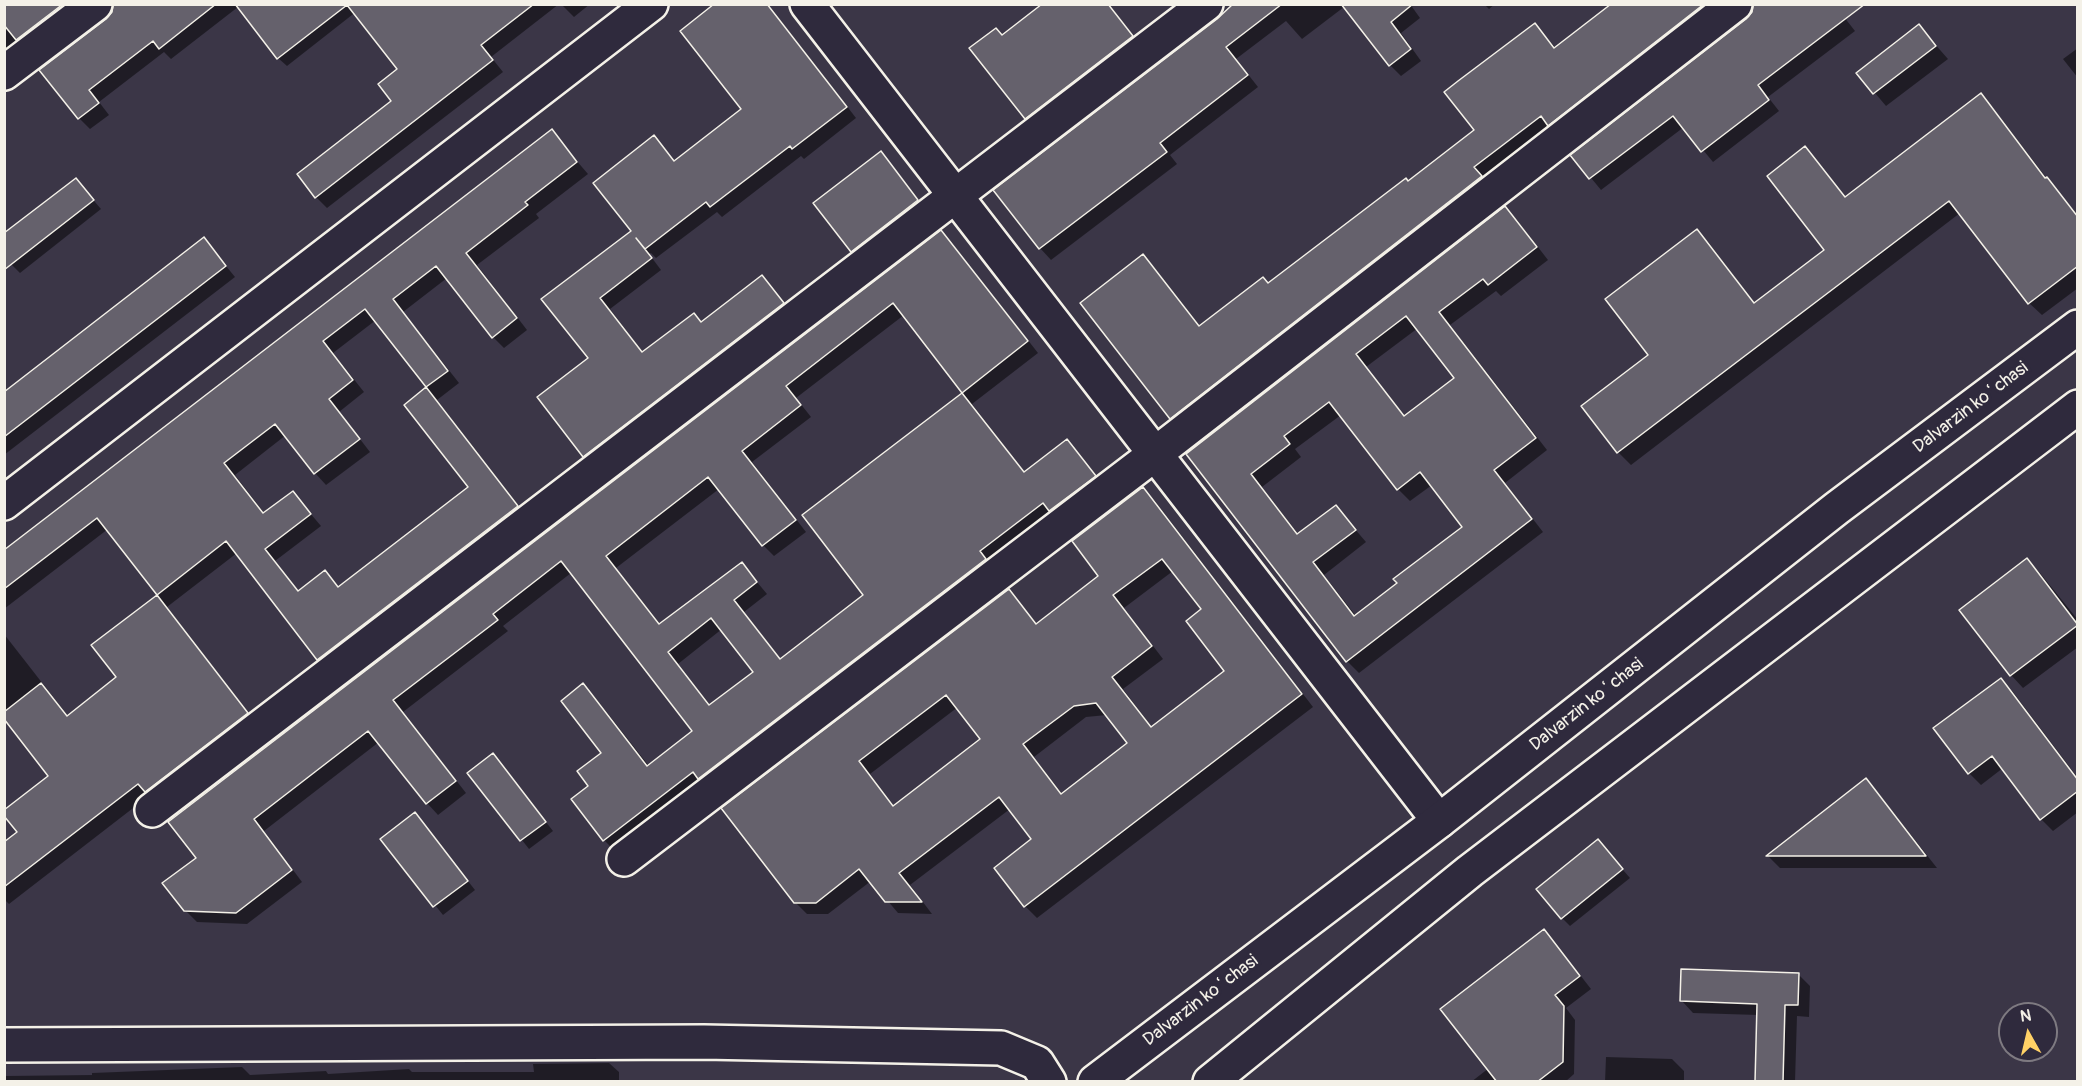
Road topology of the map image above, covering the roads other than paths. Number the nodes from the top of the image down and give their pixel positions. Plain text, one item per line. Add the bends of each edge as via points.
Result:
1 (95, 4) edge
2 (651, 4) edge
3 (807, 4) edge
4 (1206, 4) edge
5 (1735, 4) edge
6 (4, 74) edge
7 (956, 197) junction
8 (2078, 327) edge
9 (2078, 406) edge
10 (1155, 454) junction
11 (4, 503) edge
12 (152, 810) dead end
13 (1439, 821) junction
14 (624, 859) dead end
15 (4, 1045) edge
16 (1049, 1082) edge
17 (1095, 1082) edge
18 (1210, 1082) edge

1 - 6 street
2 - 11 street
3 - 7 street
4 - 7 street
5 - 10 street
7 - 10 street
7 - 12 street
8 - 13 street, Dalvarzin koʻchasi via 1837,508
9 - 18 street via 1470,872
10 - 13 street
10 - 14 street
13 - 17 street, Dalvarzin koʻchasi
15 - 16 street via 704,1042 1001,1048 1037,1063

